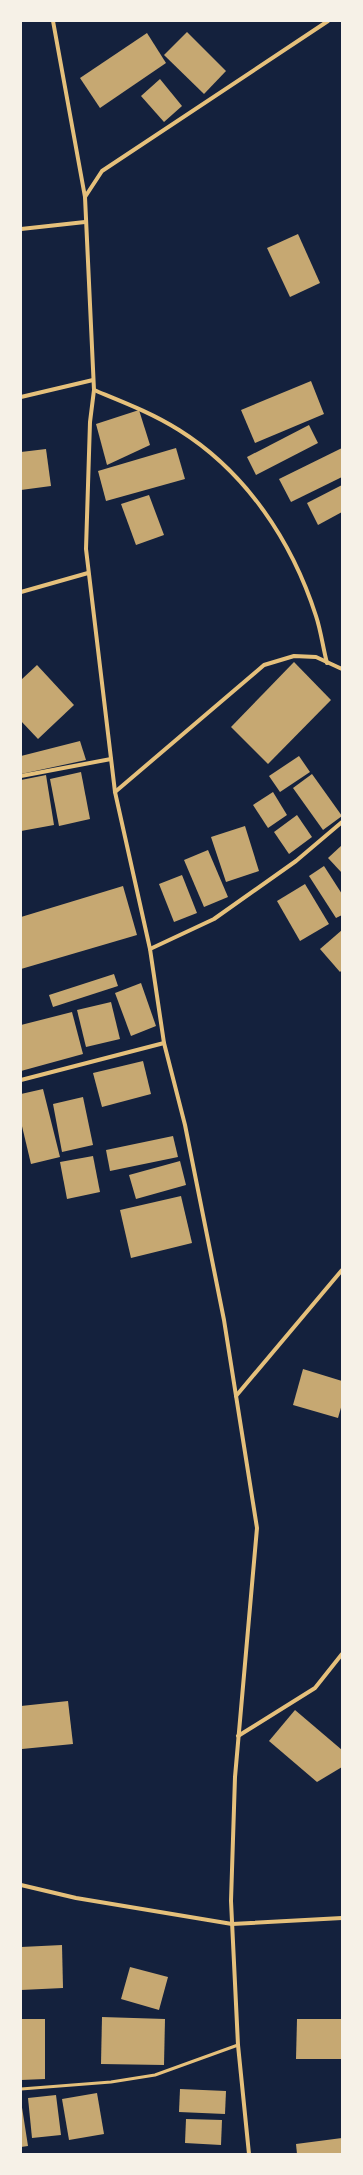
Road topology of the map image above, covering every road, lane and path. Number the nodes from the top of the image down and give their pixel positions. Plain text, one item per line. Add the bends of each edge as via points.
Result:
1 (53, 21) edge
2 (328, 21) edge
3 (85, 197) junction
4 (85, 222) junction
5 (21, 229) edge
6 (93, 380) junction
7 (94, 390) junction
8 (21, 397) edge
9 (88, 573) junction
10 (21, 592) edge
11 (327, 663) junction
12 (342, 669) edge
13 (111, 759) junction
14 (21, 776) edge
15 (115, 792) junction
16 (342, 822) edge
17 (150, 949) junction
18 (164, 1043) junction
19 (21, 1080) edge
20 (342, 1270) edge
21 (236, 1396) junction
22 (342, 1654) edge
23 (238, 1736) junction
24 (21, 1885) edge
25 (342, 1918) edge
26 (232, 1924) junction
27 (238, 2045) junction
28 (21, 2089) edge
29 (249, 2154) edge

1 - 3 street
2 - 3 street via 102,171
3 - 4 street
4 - 5 street
4 - 6 street
6 - 7 street
6 - 8 street
7 - 9 street via 90,422 86,549
7 - 11 street via 138,407 179,430 216,458 250,492 278,530 300,572 317,617
9 - 10 street
9 - 13 street
11 - 12 street
11 - 15 street via 316,657 294,656 264,665
13 - 14 street
13 - 15 street
15 - 17 street
16 - 17 street via 296,861 214,919
17 - 18 street
18 - 19 street
18 - 21 street via 185,1125 224,1320
20 - 21 street
21 - 23 street via 257,1528
22 - 23 street via 315,1688
23 - 26 street
24 - 26 street via 76,1898
25 - 26 street
26 - 27 street
27 - 28 lane via 155,2075 111,2082
27 - 29 street

